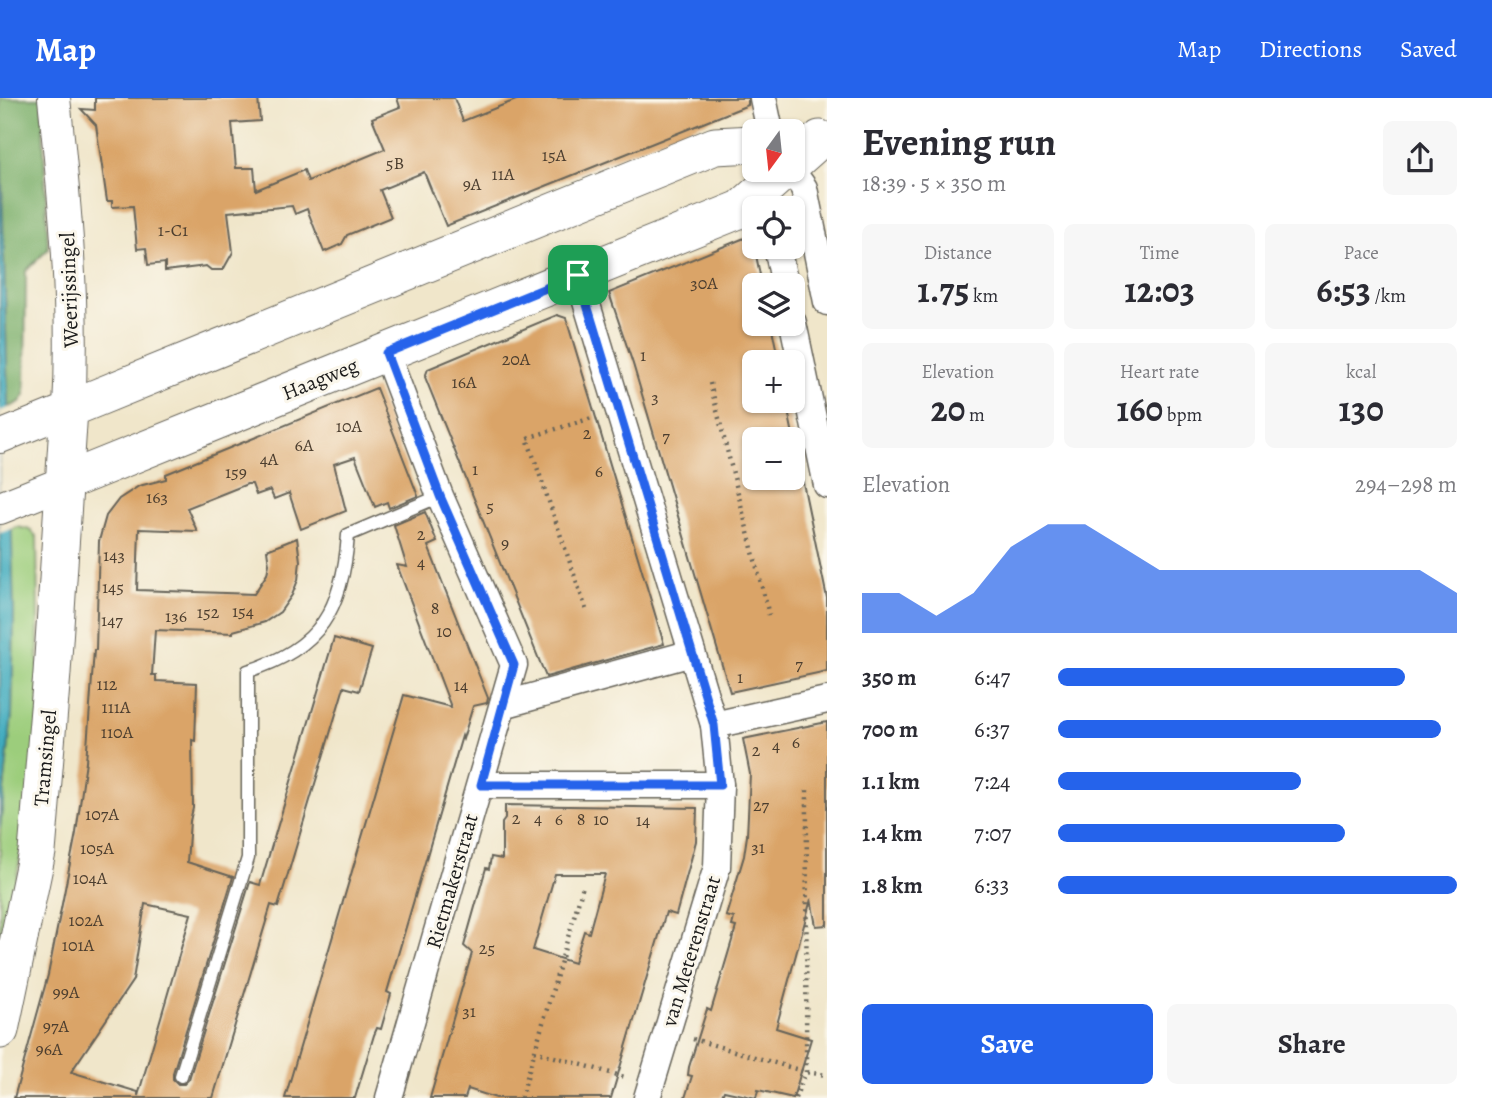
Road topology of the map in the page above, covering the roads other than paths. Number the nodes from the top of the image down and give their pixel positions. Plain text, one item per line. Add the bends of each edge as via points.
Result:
1 (54, 98) edge
2 (763, 98) edge
3 (767, 119) edge
4 (742, 145) edge
5 (773, 182) edge
6 (790, 182) edge
7 (578, 275) junction
8 (827, 302) edge
9 (796, 336) edge
10 (386, 353) junction
11 (69, 410) junction
12 (12, 432) edge
13 (65, 482) junction
14 (827, 485) edge
15 (440, 496) junction
16 (11, 504) edge
17 (692, 653) junction
18 (827, 700) edge
19 (503, 705) junction
20 (714, 725) junction
21 (481, 785) junction
22 (720, 785) junction
23 (0, 1030) edge
24 (181, 1076) dead end
25 (649, 1091) edge
26 (389, 1098) edge

1 - 11 street, Weerijssingel via 69,246
2 - 3 street
4 - 11 main road via 715,146
5 - 7 main road, Haagweg via 741,209
6 - 8 street via 804,188
7 - 10 main road, Haagweg
7 - 17 street, van Meterenstraat
9 - 14 street
10 - 13 main road, Haagweg
10 - 15 street, Rietmakerstraat
11 - 12 street
11 - 13 main road, Weerijssingel
13 - 16 street, Haagweg
13 - 23 main road, Tramsingel via 37,852
15 - 19 street, Rietmakerstraat via 514,665
15 - 24 lane via 348,536 346,569 325,622 304,645 248,671 248,858
17 - 19 street
17 - 20 street, van Meterenstraat
18 - 20 street
19 - 21 street, Rietmakerstraat
20 - 22 street, van Meterenstraat
21 - 22 street
21 - 26 street, Rietmakerstraat
22 - 25 street, van Meterenstraat via 717,867

